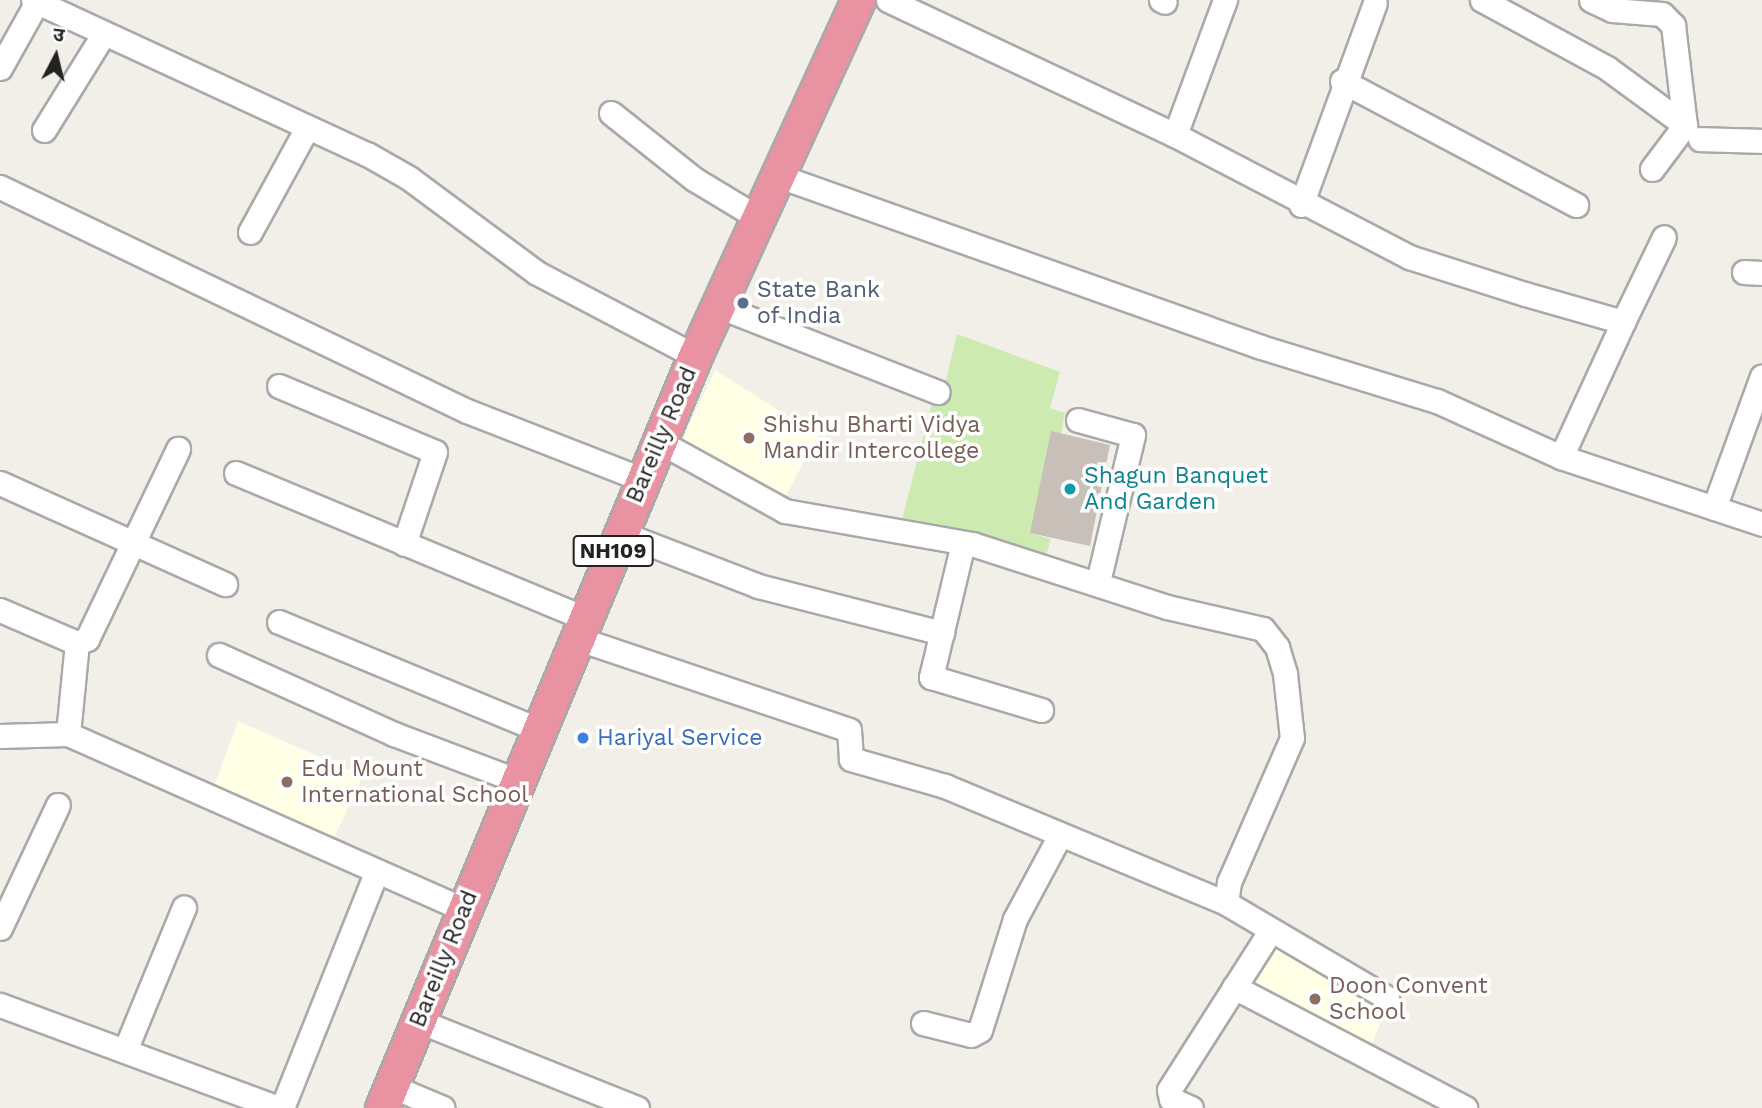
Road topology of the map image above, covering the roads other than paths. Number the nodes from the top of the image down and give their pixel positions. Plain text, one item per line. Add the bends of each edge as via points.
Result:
1 (858, 0) edge
2 (888, 0) edge
3 (1225, 0) edge
4 (1482, 0) edge
5 (1591, 0) edge
6 (35, 1) edge
7 (1375, 3) dead end
8 (103, 35) junction
9 (0, 68) edge
10 (1342, 81) junction
11 (611, 113) dead end
12 (307, 128) junction
13 (44, 130) dead end
14 (1693, 132) junction
15 (1175, 135) junction
16 (1762, 141) edge
17 (1651, 169) dead end
18 (776, 175) junction
19 (0, 187) edge
20 (1301, 205) junction
21 (1576, 205) dead end
22 (757, 217) junction
23 (250, 232) dead end
24 (1664, 236) dead end
25 (718, 306) junction
26 (1623, 322) junction
27 (695, 356) junction
28 (1762, 376) edge
29 (279, 386) dead end
30 (938, 392) dead end
31 (1078, 420) dead end
32 (660, 442) junction
33 (178, 449) dead end
34 (1561, 457) junction
35 (236, 473) dead end
36 (644, 480) junction
37 (0, 483) edge
38 (1714, 508) junction
39 (1762, 524) edge
40 (621, 533) junction
41 (134, 538) junction
42 (963, 543) junction
43 (404, 544) junction
44 (1098, 582) junction
45 (225, 584) dead end
46 (0, 610) edge
47 (279, 622) dead end
48 (580, 628) junction
49 (942, 633) junction
50 (77, 643) junction
51 (219, 654) dead end
52 (1041, 710) dead end
53 (537, 729) junction
54 (68, 734) junction
55 (0, 736) edge
56 (516, 780) junction
57 (58, 805) dead end
58 (1060, 835) junction
59 (377, 871) junction
60 (1226, 903) junction
61 (184, 907) dead end
62 (465, 910) junction
63 (0, 928) edge
64 (1271, 930) junction
65 (1234, 987) junction
66 (1387, 998) dead end
67 (0, 1005) edge
68 (418, 1021) junction
69 (923, 1023) dead end
70 (126, 1048) junction
71 (386, 1097) edge
72 (281, 1108) edge
73 (443, 1108) edge
74 (637, 1108) edge
75 (1191, 1108) edge
76 (1465, 1108) edge

1 - 18 highway, Bareilly Road / NH109
2 - 15 street
3 - 15 street
4 - 14 street via 1607,68
5 - 14 street via 1669,18
6 - 8 street
6 - 9 street
7 - 10 street
8 - 12 street
8 - 13 street
10 - 20 street
10 - 21 street
11 - 22 street via 694,179
12 - 23 street
12 - 27 street via 409,178 537,273
14 - 16 street
14 - 17 street
15 - 20 street
18 - 22 highway, Bareilly Road / NH109
18 - 34 street via 1261,347 1437,401
19 - 36 street via 467,411
20 - 26 street via 1409,257
22 - 25 highway, Bareilly Road / NH109
24 - 26 street
25 - 27 highway, Bareilly Road / NH109
25 - 30 street
26 - 34 street
27 - 32 highway, Bareilly Road / NH109
28 - 38 street
29 - 43 street via 435,452
31 - 44 street via 1133,435
32 - 36 highway, Bareilly Road / NH109
32 - 42 street via 785,511
33 - 41 street
34 - 38 street
35 - 43 street
36 - 40 highway, Bareilly Road / NH109
37 - 41 street
38 - 39 street
40 - 48 highway, Bareilly Road / NH109
40 - 49 street via 758,586
41 - 45 street
41 - 50 street via 87,639
42 - 44 street
42 - 49 street
43 - 48 street
44 - 60 street via 1167,607 1263,629 1277,647 1292,738 1229,881
46 - 50 street
47 - 53 street
48 - 53 highway, Bareilly Road / NH109
48 - 58 street via 849,730 851,759 945,786
49 - 52 street via 931,677
50 - 54 street
51 - 56 street via 394,734
53 - 56 highway, Bareilly Road / NH109
54 - 55 street
54 - 59 street
56 - 62 highway, Bareilly Road / NH109
57 - 63 street
58 - 60 street
58 - 69 street via 1015,919 980,1030 971,1035
59 - 62 street
59 - 72 street
60 - 64 street
61 - 70 street
62 - 68 highway, Bareilly Road / NH109
64 - 65 street
64 - 66 street
65 - 75 street via 1168,1090 1171,1099
65 - 76 street
67 - 70 street
68 - 71 highway, Bareilly Road / NH109
68 - 74 street
70 - 72 street
71 - 73 street

